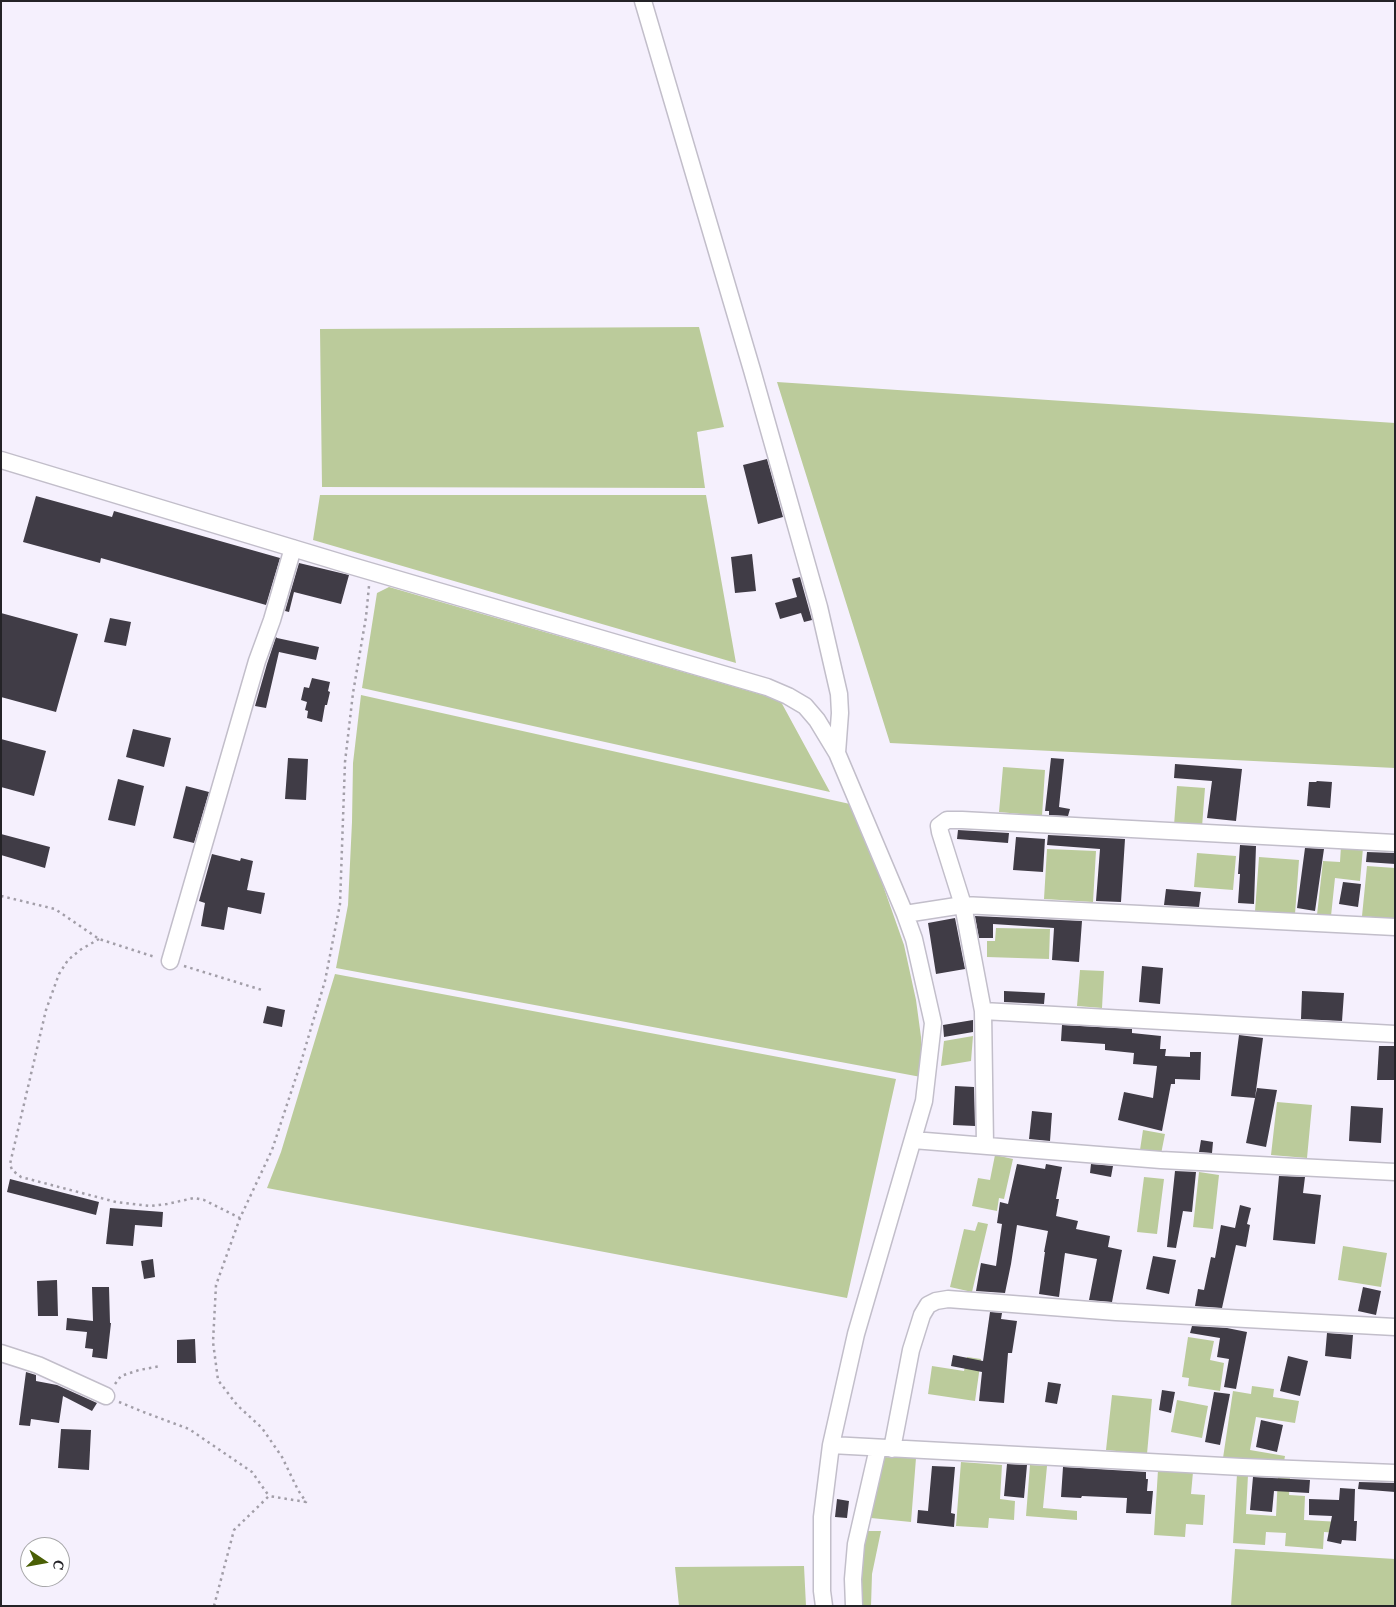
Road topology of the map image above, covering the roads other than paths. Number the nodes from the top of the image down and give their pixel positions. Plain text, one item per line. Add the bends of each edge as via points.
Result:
1 (643, 1) edge
2 (1, 460) edge
3 (293, 548) junction
4 (837, 753) junction
5 (1395, 843) edge
6 (963, 906) junction
7 (905, 914) junction
8 (1395, 927) edge
9 (170, 961) road end
10 (983, 1011) junction
11 (1395, 1034) edge
12 (913, 1140) junction
13 (985, 1146) junction
14 (1395, 1172) edge
15 (1395, 1327) edge
16 (1, 1353) edge
17 (106, 1396) road end
18 (831, 1445) junction
19 (885, 1448) junction
20 (1395, 1473) edge
21 (824, 1606) edge
22 (854, 1606) edge

1 - 4 lane via 819,607 839,694
2 - 3 lane
3 - 4 lane via 767,687 805,706
3 - 9 lane
4 - 7 lane
5 - 6 lane via 948,820 939,826 940,832
6 - 7 lane
6 - 8 lane
6 - 10 lane
7 - 12 lane via 933,1023 924,1101
10 - 11 lane
10 - 13 lane
12 - 13 lane
12 - 18 lane via 856,1334
13 - 14 lane via 1161,1160
15 - 19 lane via 948,1299 936,1301 928,1305 922,1315
16 - 17 lane via 38,1365
18 - 19 lane
18 - 21 lane via 822,1517
19 - 20 lane
19 - 22 lane via 856,1544

